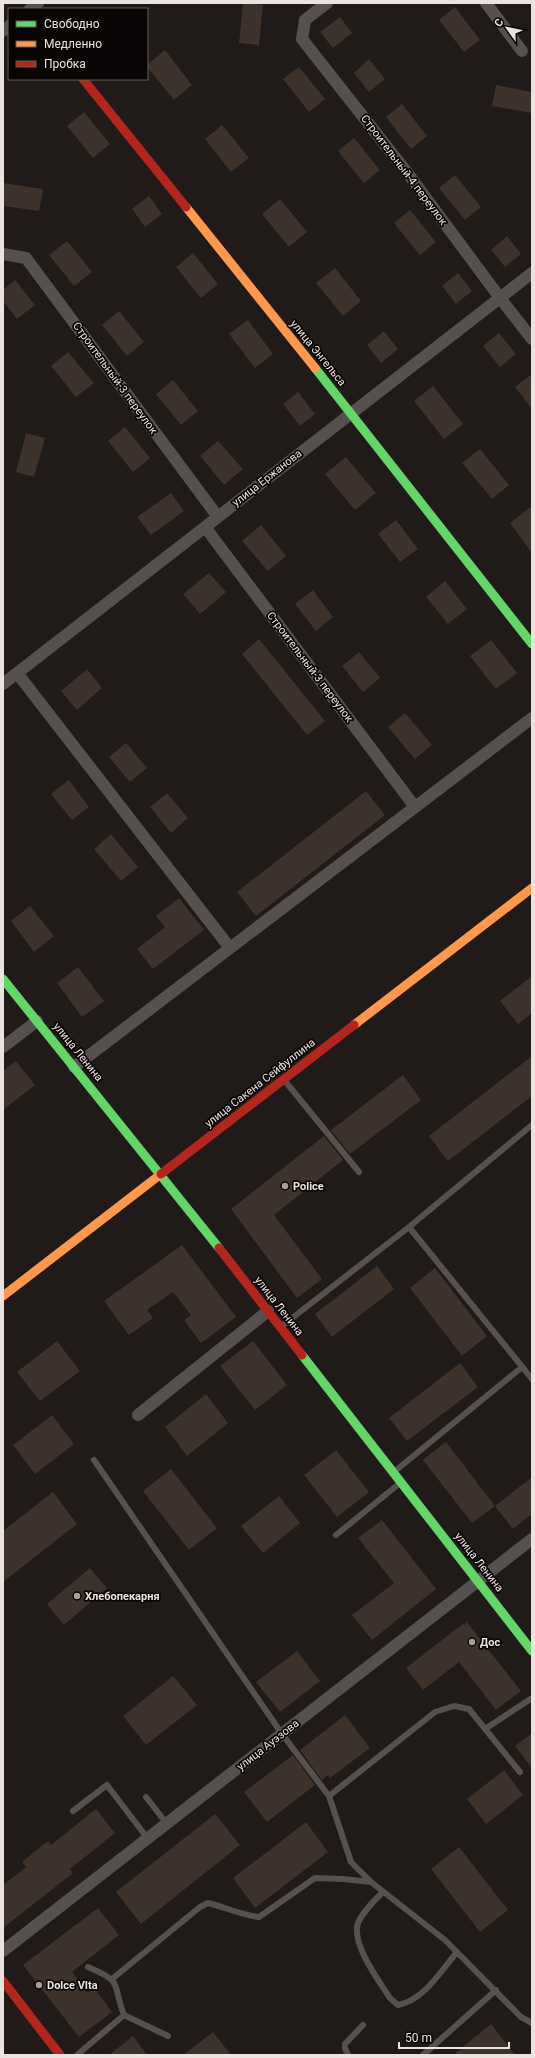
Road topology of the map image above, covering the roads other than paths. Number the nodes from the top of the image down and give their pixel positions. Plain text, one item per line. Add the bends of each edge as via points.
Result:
1 (327, 3) edge
2 (486, 3) edge
3 (522, 51) dead end
4 (84, 80) edge
5 (3, 254) edge
6 (532, 273) edge
7 (500, 298) junction
8 (532, 339) edge
9 (351, 413) junction
10 (218, 517) junction
11 (205, 527) junction
12 (532, 644) edge
13 (17, 673) junction
14 (3, 684) edge
15 (532, 718) edge
16 (414, 807) junction
17 (532, 888) edge
18 (230, 948) junction
19 (3, 979) edge
20 (37, 1021) junction
21 (3, 1047) edge
22 (74, 1067) junction
23 (284, 1080) junction
24 (532, 1125) edge
25 (359, 1172) dead end
26 (161, 1174) junction
27 (409, 1228) junction
28 (3, 1296) edge
29 (268, 1311) junction
30 (280, 1327) junction
31 (521, 1368) junction
32 (532, 1379) edge
33 (138, 1415) dead end
34 (94, 1460) dead end
35 (394, 1472) junction
36 (401, 1482) junction
37 (336, 1535) dead end
38 (532, 1539) edge
39 (478, 1580) junction
40 (532, 1651) edge
41 (532, 1698) edge
42 (485, 1729) junction
43 (282, 1734) junction
44 (520, 1772) dead end
45 (329, 1796) junction
46 (146, 1797) dead end
47 (73, 1811) dead end
48 (167, 1824) junction
49 (148, 1840) junction
50 (371, 1882) junction
51 (383, 1892) junction
52 (3, 1951) edge
53 (457, 1952) junction
54 (88, 1967) dead end
55 (112, 1979) junction
56 (3, 1981) edge
57 (496, 1990) junction
58 (124, 2015) junction
59 (532, 2022) edge
60 (364, 2025) dead end
61 (168, 2036) dead end
62 (60, 2055) edge
63 (77, 2055) edge
64 (348, 2055) edge
65 (423, 2055) edge

1 - 7 street, Строительный-4 переулок via 305,20 302,39 409,175
2 - 3 street
4 - 9 street, улица Энгельса
5 - 10 street, Строительный-3 переулок via 26,258
6 - 7 street, улица Ержанова
7 - 8 street, Строительный-4 переулок
7 - 9 street, улица Ержанова
9 - 10 street, улица Ержанова
9 - 12 street, улица Энгельса
10 - 11 street, улица Ержанова
11 - 13 street, улица Ержанова
11 - 16 street, Строительный-3 переулок
13 - 14 street, улица Ержанова
13 - 18 street
15 - 16 street
16 - 18 street
17 - 23 street, улица Сакена Сейфуллина
18 - 22 street
19 - 20 street, улица Ленина
20 - 21 street
20 - 22 street, улица Ленина
22 - 26 street, улица Ленина
23 - 25 lane
23 - 26 street, улица Сакена Сейфуллина
24 - 27 lane
26 - 28 street, улица Сакена Сейфуллина
26 - 29 street, улица Ленина
27 - 30 lane
27 - 31 lane
29 - 30 street, улица Ленина
29 - 33 street
30 - 35 street, улица Ленина
31 - 32 lane
31 - 35 lane
34 - 43 lane
35 - 36 street, улица Ленина
36 - 37 lane
36 - 39 street, улица Ленина
38 - 39 street, улица Ауэзова
39 - 40 street, улица Ленина
39 - 43 street, улица Ауэзова
41 - 42 lane
42 - 44 lane
42 - 45 lane via 469,1709 454,1706 435,1712
43 - 45 lane
43 - 48 street, улица Ауэзова
45 - 50 lane via 351,1862
46 - 48 lane
47 - 49 lane via 106,1785
48 - 49 street, улица Ауэзова
49 - 52 street, улица Ауэзова
50 - 51 lane
50 - 55 lane via 315,1878 259,1918 245,1916 208,1903
51 - 53 lane
51 - 53 lane via 358,1924 358,1945 386,1992 398,2005 409,2003 430,1985
53 - 57 lane
54 - 55 lane
55 - 58 lane
56 - 62 street
57 - 59 lane via 521,2017
57 - 65 lane
58 - 61 lane
58 - 63 lane
60 - 64 lane via 345,2044

